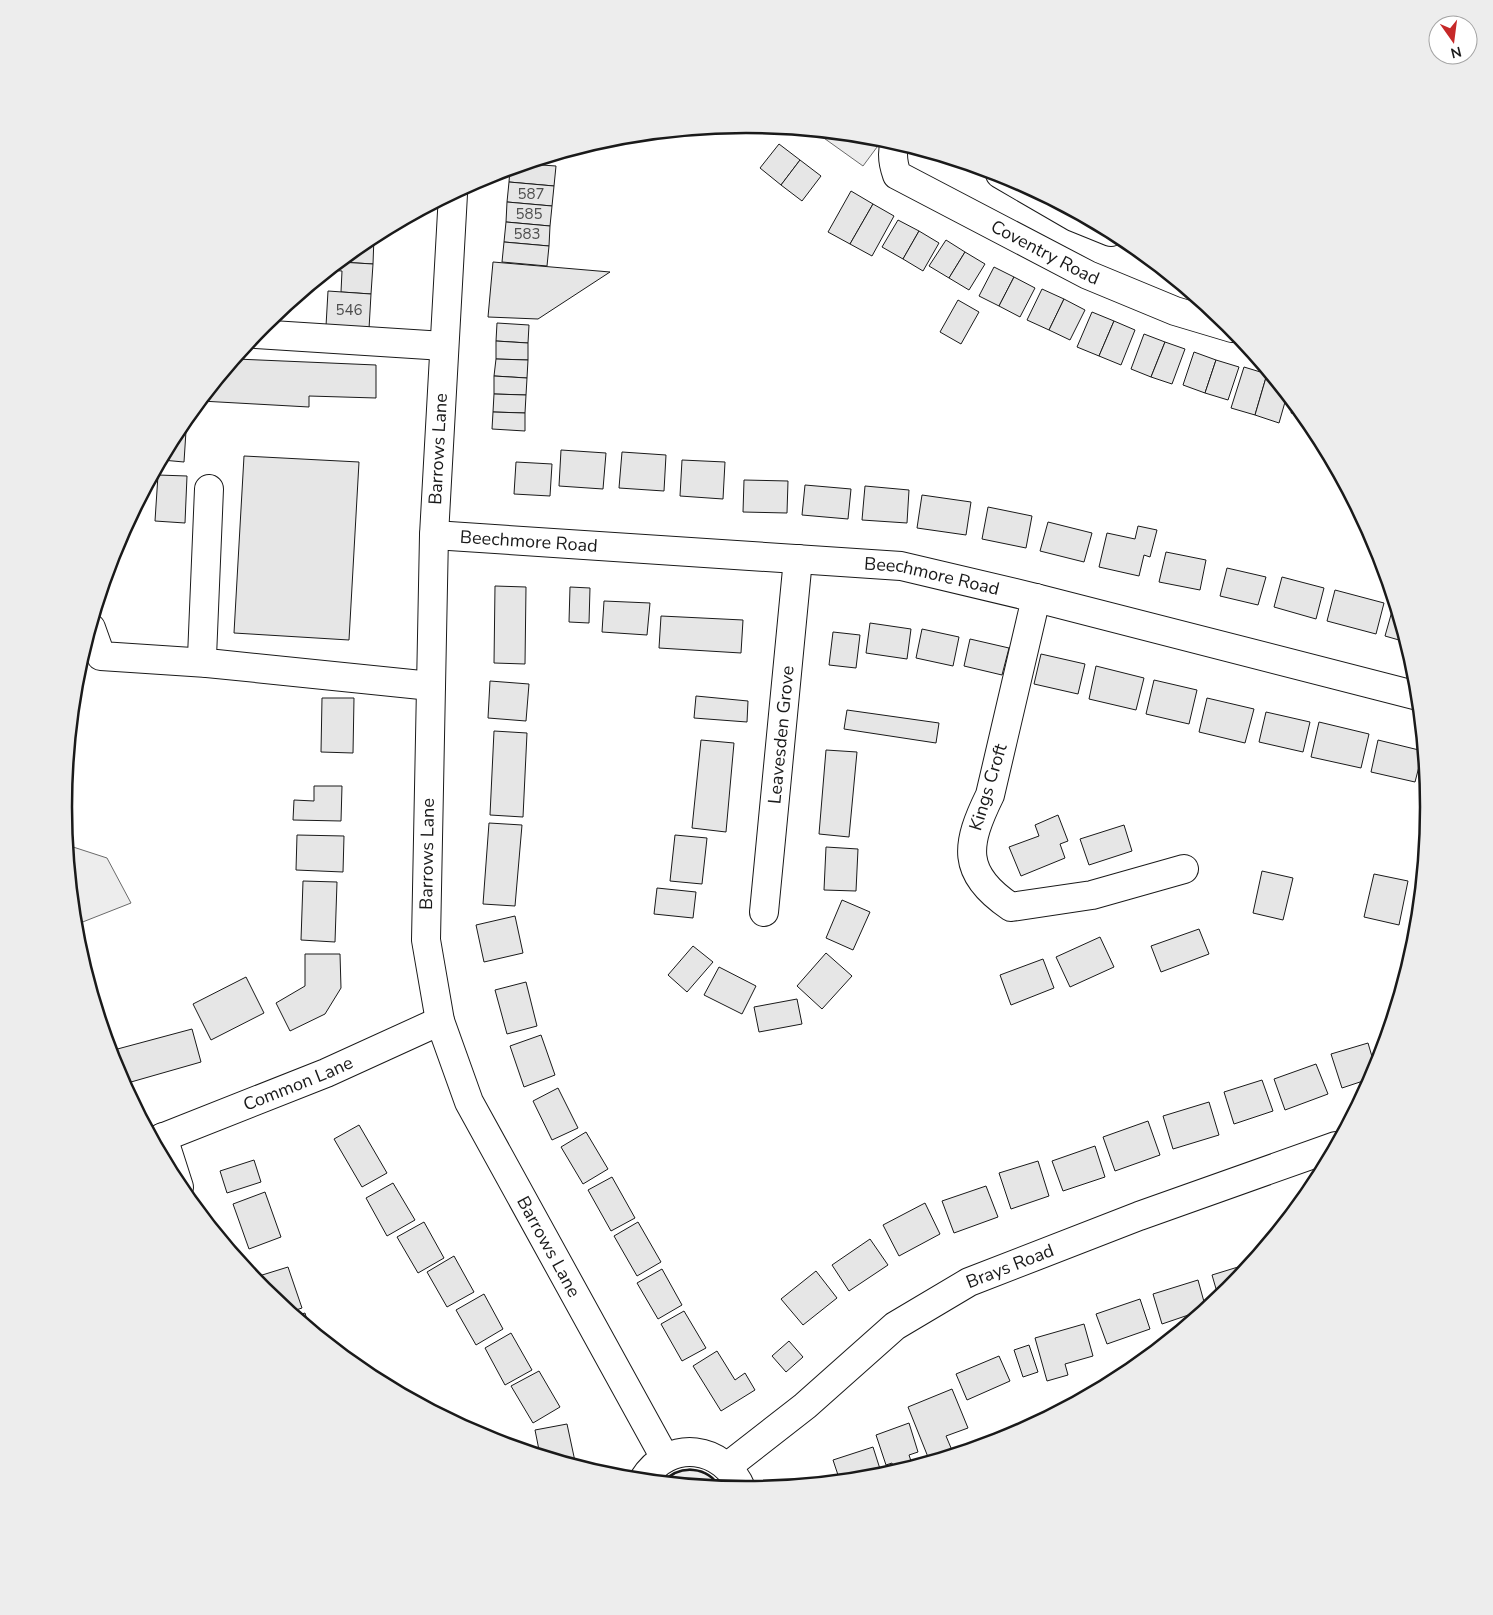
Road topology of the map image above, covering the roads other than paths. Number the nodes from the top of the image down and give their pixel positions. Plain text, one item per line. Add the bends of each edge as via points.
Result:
1 (894, 150) edge
2 (453, 201) edge
3 (1214, 323) edge
4 (267, 335) edge
5 (444, 346) junction
6 (209, 489) dead end
7 (434, 535) junction
8 (798, 559) junction
9 (1036, 598) junction
10 (94, 637) edge
11 (207, 663) junction
12 (431, 686) junction
13 (1411, 694) edge
14 (1184, 869) dead end
15 (764, 912) dead end
16 (440, 1021) junction
17 (160, 1139) edge
18 (1328, 1149) edge
19 (665, 1458) junction
20 (728, 1466) junction
21 (648, 1474) edge
22 (739, 1482) edge

1 - 3 main road, Coventry Road via 893,164 897,175 1088,275 1175,311
2 - 5 main road, Barrows Lane
4 - 5 main road
5 - 7 main road, Barrows Lane
6 - 11 main road via 202,657
7 - 8 main road, Beechmore Road
7 - 12 main road, Barrows Lane
8 - 9 main road, Beechmore Road via 901,566
8 - 15 main road, Leavesden Grove
9 - 13 main road, Beechmore Road
9 - 14 main road, Kings Croft via 990,795 976,823 972,845 974,868 990,893 1011,907 1092,895
10 - 11 main road via 101,656
11 - 12 main road
12 - 16 main road, Barrows Lane via 426,940
16 - 17 main road, Common Lane via 326,1072
16 - 19 main road, Barrows Lane via 469,1102
18 - 20 main road, Brays Road via 1139,1216 969,1282 895,1326 805,1406
19 - 20 main road via 681,1452 698,1452
19 - 21 main road
20 - 22 main road

